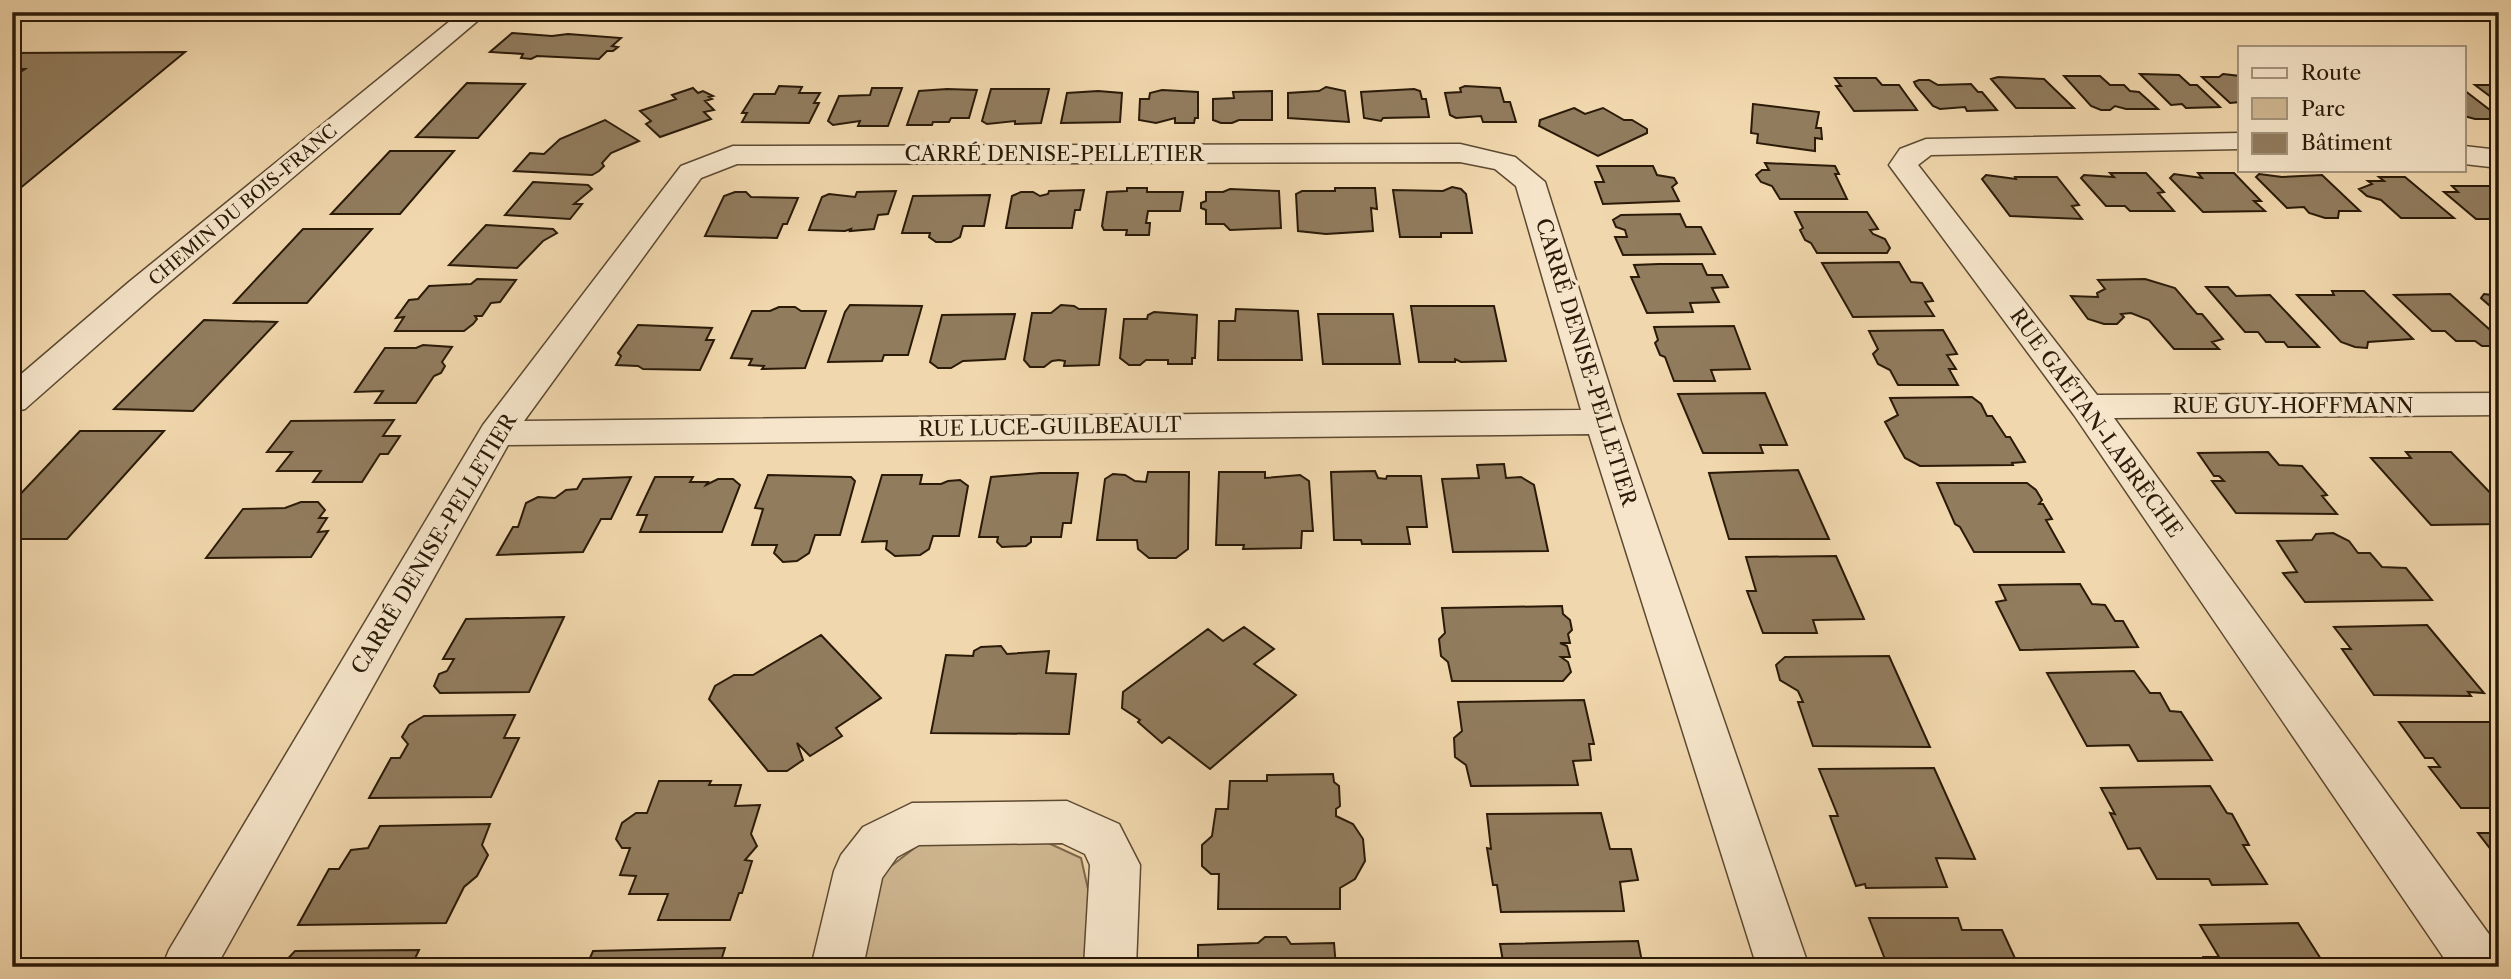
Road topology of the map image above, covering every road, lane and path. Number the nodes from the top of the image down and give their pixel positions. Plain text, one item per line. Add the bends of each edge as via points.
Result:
1 (74, 12) edge
2 (476, 12) edge
3 (12, 13) edge
4 (2238, 141) edge
5 (2466, 155) edge
6 (2499, 159) edge
7 (12, 401) edge
8 (2499, 404) edge
9 (2087, 407) junction
10 (1603, 422) junction
11 (496, 433) junction
12 (188, 967) edge
13 (837, 967) edge
14 (1110, 967) edge
15 (1783, 967) edge
16 (2481, 967) edge

1 - 3 street
2 - 7 street, CHEMIN DU BOIS-FRANC
4 - 9 street, RUE GAÉTAN-LABRÈCHE via 1926,147 1910,155 1903,165
5 - 6 street
8 - 9 street, RUE GUY-HOFFMANN
9 - 16 street, RUE GAÉTAN-LABRÈCHE
10 - 11 street, RUE LUCE-GUILBEAULT
10 - 11 street, CARRÉ DENISE-PELLETIER via 1530,182 1505,163 1460,153 733,155 691,172
10 - 15 street, CARRÉ DENISE-PELLETIER
11 - 12 street, CARRÉ DENISE-PELLETIER
13 - 14 street via 859,871 880,842 912,824 1067,822 1102,839 1115,865

